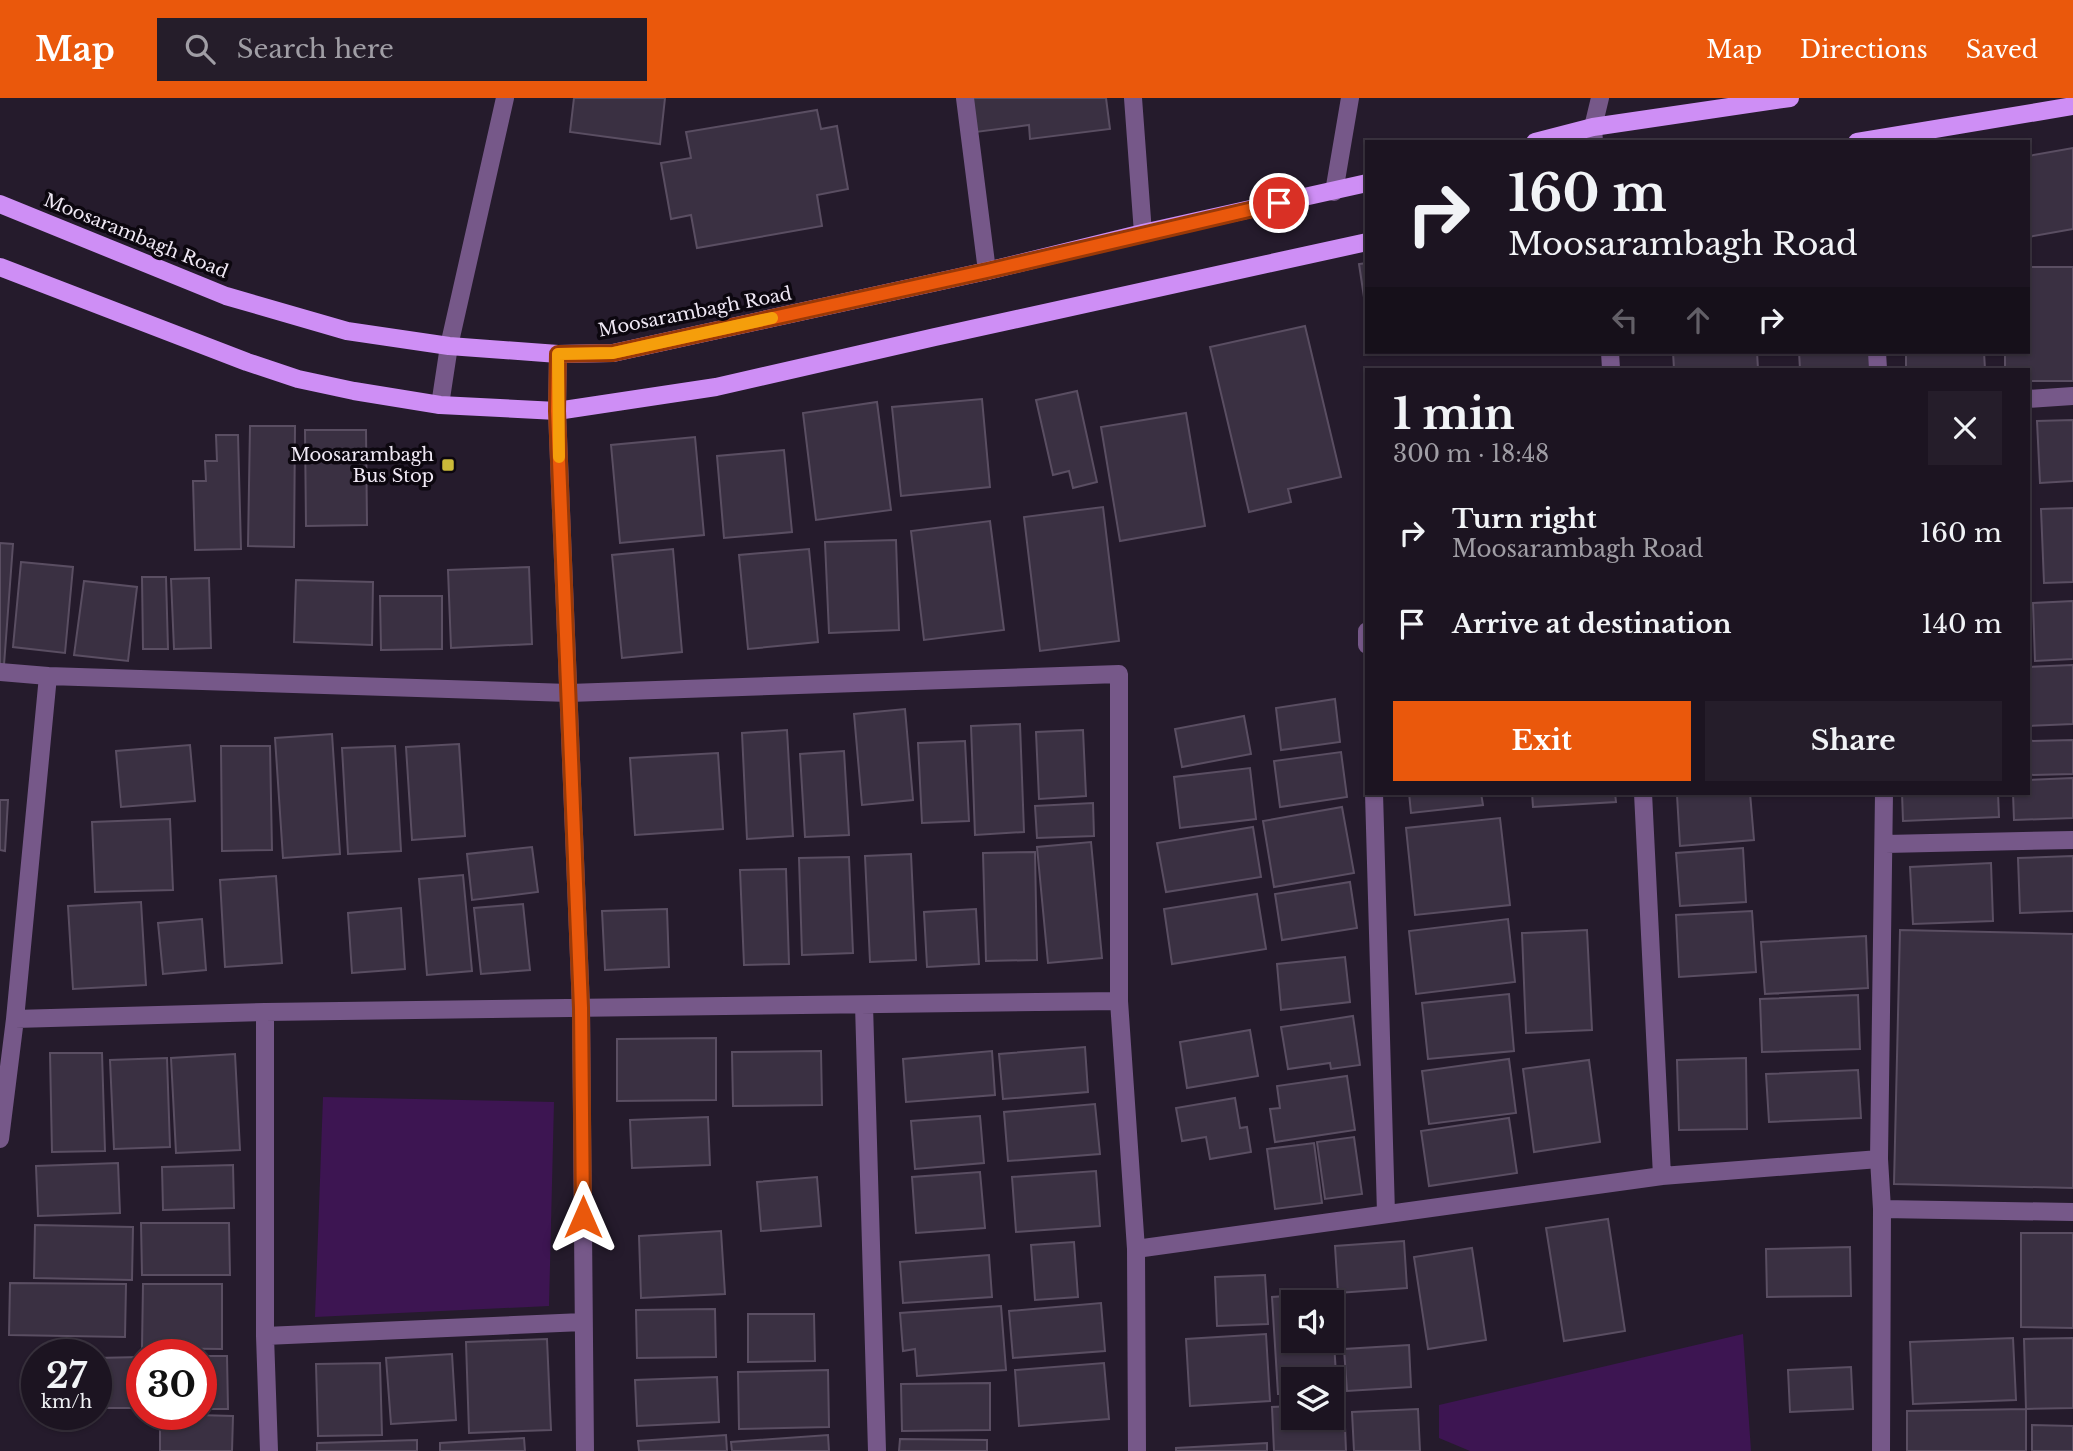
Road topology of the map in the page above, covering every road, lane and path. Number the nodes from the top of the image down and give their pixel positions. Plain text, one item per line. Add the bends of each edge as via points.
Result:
1 (505, 98) edge
2 (965, 98) edge
3 (1133, 98) edge
4 (1350, 98) edge
5 (1600, 98) edge
6 (1790, 98) edge
7 (2073, 106) edge
8 (1594, 134) edge
9 (1550, 140) edge
10 (1870, 140) edge
11 (1365, 183) edge
12 (1334, 191) junction
13 (0, 204) edge
14 (1143, 233) junction
15 (1365, 242) edge
16 (0, 267) edge
17 (987, 271) junction
18 (449, 346) junction
19 (558, 354) junction
20 (2073, 396) edge
21 (2030, 399) edge
22 (440, 405) junction
23 (557, 411) junction
24 (0, 672) edge
25 (48, 676) junction
26 (569, 694) junction
27 (1374, 795) edge
28 (1643, 795) edge
29 (1884, 795) edge
30 (2073, 840) edge
31 (1885, 844) junction
32 (1119, 1001) junction
33 (864, 1005) junction
34 (581, 1008) junction
35 (265, 1012) junction
36 (15, 1019) junction
37 (0, 1139) edge
38 (1879, 1159) junction
39 (1662, 1176) junction
40 (1882, 1209) junction
41 (2073, 1212) edge
42 (1386, 1213) junction
43 (1136, 1249) junction
44 (583, 1322) junction
45 (265, 1336) junction
46 (269, 1451) edge
47 (585, 1451) edge
48 (877, 1451) edge
49 (1137, 1451) edge
50 (1881, 1451) edge

1 - 18 street
2 - 17 street
3 - 14 street
4 - 12 street
5 - 8 street
6 - 8 main road
7 - 10 main road
8 - 9 main road
11 - 12 main road, Moosarambagh Road
12 - 14 main road, Moosarambagh Road
13 - 18 main road, Moosarambagh Road via 226,296 346,331
14 - 17 main road, Moosarambagh Road
15 - 23 main road via 716,387
16 - 22 main road via 298,379
17 - 19 main road, Moosarambagh Road via 613,353
18 - 19 main road, Moosarambagh Road
18 - 22 street
19 - 23 street
20 - 21 street
22 - 23 main road
23 - 26 street
24 - 25 street
25 - 26 street
25 - 36 street
26 - 32 street via 1119,674
26 - 34 street
27 - 42 street
28 - 39 street
29 - 31 street
30 - 31 street
31 - 38 street
32 - 33 street
32 - 43 street
33 - 34 street
33 - 48 street
34 - 35 street
34 - 44 street
35 - 36 street
35 - 45 street
36 - 37 street
38 - 39 street
38 - 40 street
39 - 42 street
40 - 41 street
40 - 50 street
42 - 43 street
43 - 49 street
44 - 45 street
44 - 47 street
45 - 46 street

